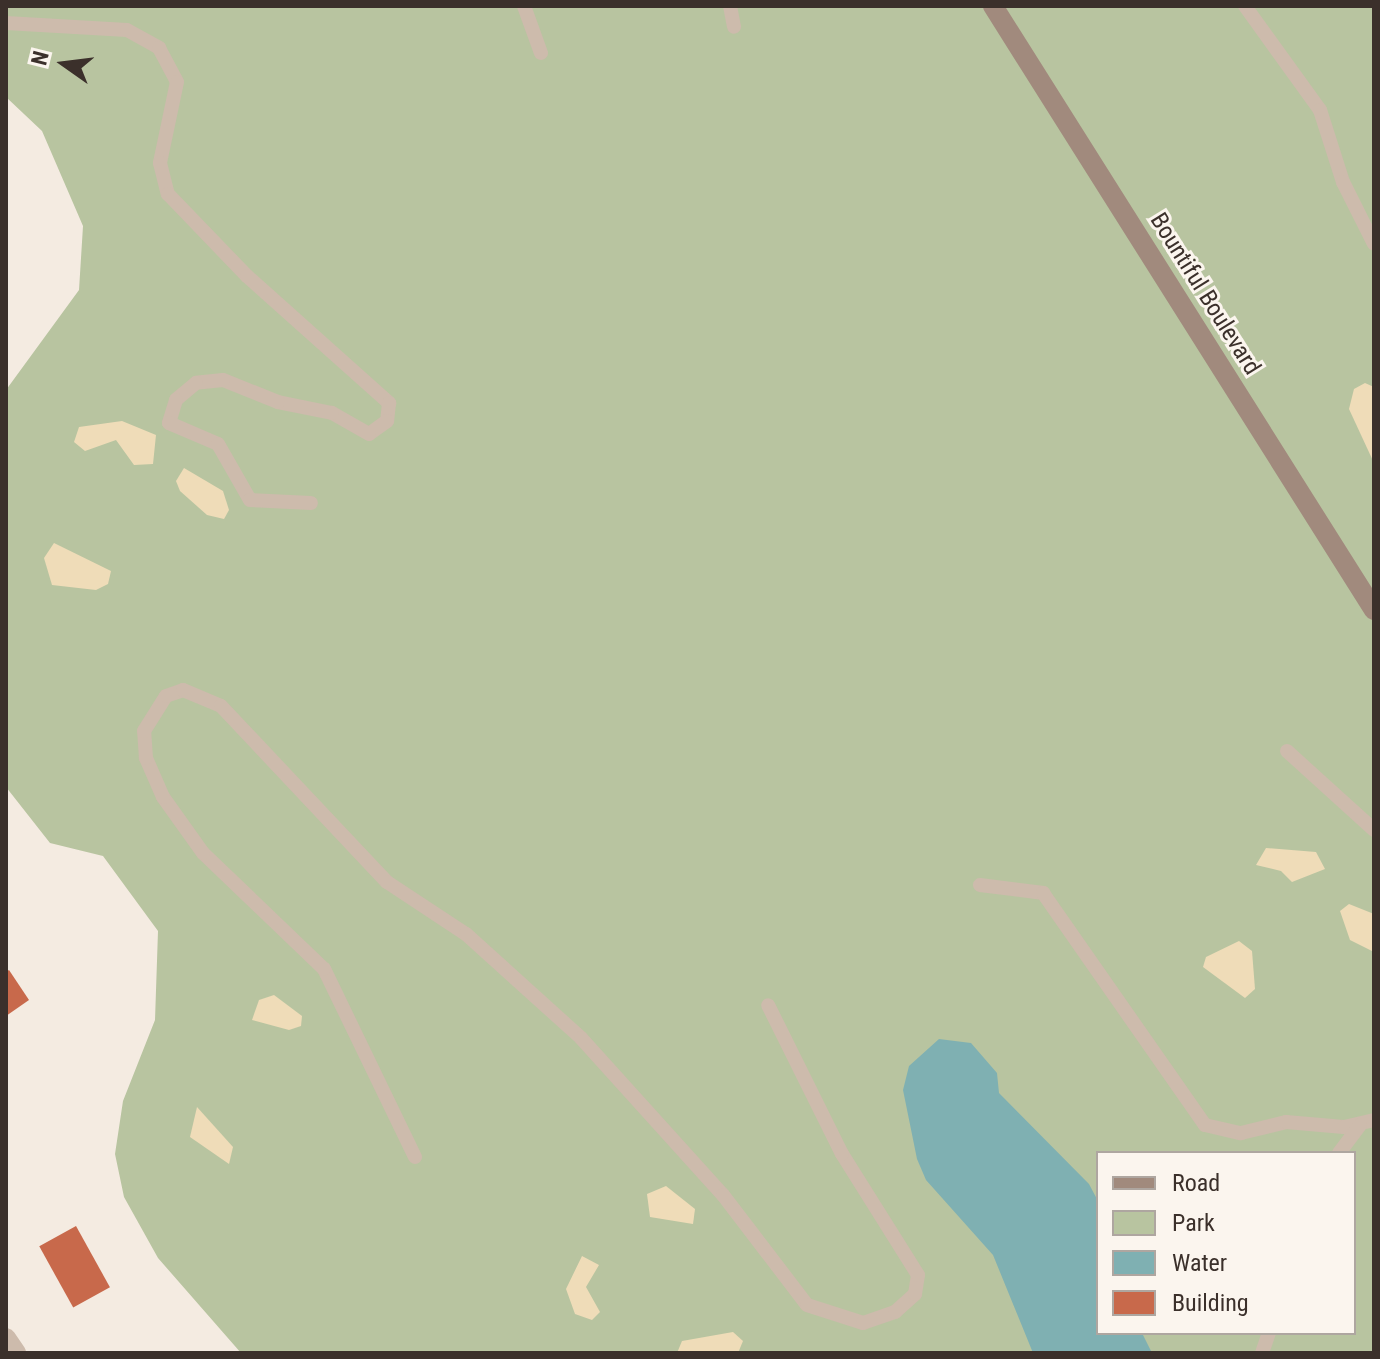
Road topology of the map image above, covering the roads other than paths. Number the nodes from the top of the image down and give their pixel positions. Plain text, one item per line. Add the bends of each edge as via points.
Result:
1 (524, 6) edge
2 (730, 6) edge
3 (993, 6) edge
4 (1245, 6) edge
5 (6, 23) edge
6 (734, 27) dead end
7 (541, 53) dead end
8 (1374, 244) edge
9 (311, 503) dead end
10 (1374, 610) edge
11 (1287, 751) dead end
12 (1374, 830) edge
13 (980, 885) dead end
14 (768, 1005) dead end
15 (1367, 1122) edge
16 (1341, 1151) edge
17 (415, 1157) dead end
18 (6, 1338) edge
19 (16, 1353) edge

1 - 7 lane
2 - 6 lane
3 - 10 main road, Bountiful Boulevard
4 - 8 lane via 1320,110 1343,182
5 - 9 lane via 127,30 159,48 177,82 160,163 168,194 247,276 389,403 387,421 369,434 332,413 278,402 223,380 196,383 176,400 169,423 218,444 250,500
11 - 12 lane
13 - 15 lane via 1043,893 1205,1125 1241,1133 1286,1122
14 - 17 lane via 842,1154 918,1275 915,1294 895,1312 863,1323 807,1305 723,1195 581,1038 466,934 387,882 221,706 183,690 166,696 144,731 146,758 163,797 203,853 324,969
15 - 16 lane
18 - 19 street

